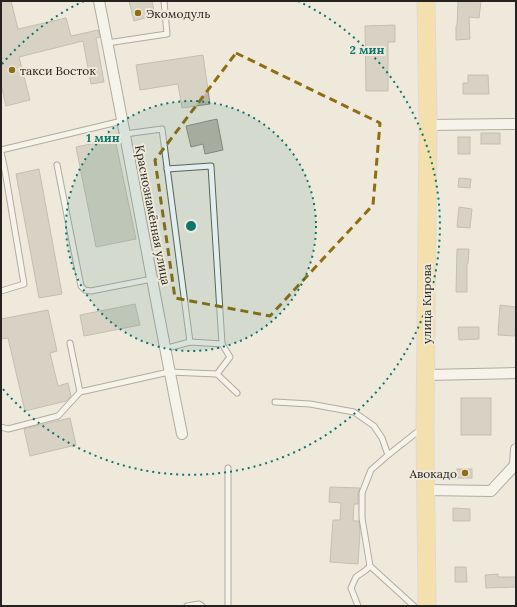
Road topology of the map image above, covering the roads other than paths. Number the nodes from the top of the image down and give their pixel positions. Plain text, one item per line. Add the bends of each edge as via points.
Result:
1 (99, 1) edge
2 (164, 1) edge
3 (426, 1) edge
4 (108, 43) junction
5 (122, 121) junction
6 (516, 124) edge
7 (428, 125) junction
8 (125, 134) junction
9 (1, 151) edge
10 (57, 165) dead end
11 (167, 169) junction
12 (3, 171) edge
13 (152, 279) junction
14 (1, 292) edge
15 (190, 342) junction
16 (70, 343) dead end
17 (222, 344) junction
18 (164, 349) junction
19 (169, 372) junction
20 (516, 373) edge
21 (217, 374) junction
22 (426, 375) junction
23 (80, 392) junction
24 (237, 393) dead end
25 (275, 402) dead end
26 (425, 426) junction
27 (1, 427) edge
28 (182, 434) dead end
29 (516, 449) edge
30 (388, 455) junction
31 (228, 468) dead end
32 (426, 490) junction
33 (370, 566) junction
34 (187, 606) edge
35 (202, 606) edge
36 (228, 606) edge
37 (358, 606) edge
38 (414, 606) edge
39 (427, 606) edge

1 - 4 street, Краснознамённая улица
2 - 4 lane via 167,34
3 - 7 highway, улица Кирова
4 - 5 street, Краснознамённая улица
5 - 8 street, Краснознамённая улица
5 - 9 lane
6 - 7 street
7 - 22 highway, улица Кирова
8 - 11 lane via 162,129
8 - 13 street, Краснознамённая улица
9 - 12 lane
10 - 13 lane via 81,286 91,291
11 - 15 lane
11 - 17 lane via 211,166
12 - 14 lane via 24,284
13 - 18 street, Краснознамённая улица
15 - 17 lane
15 - 18 lane
16 - 23 lane
17 - 21 lane via 230,357
18 - 19 street, Краснознамённая улица
19 - 21 lane
19 - 23 lane
19 - 28 street, Краснознамённая улица
20 - 22 street
21 - 24 lane
22 - 26 highway, улица Кирова
23 - 27 lane via 58,416 8,429
25 - 30 lane via 310,404 354,412 374,426
26 - 30 lane
26 - 32 highway, улица Кирова
29 - 32 street via 515,465 491,491
30 - 33 lane via 371,470 362,493 362,518
31 - 36 lane
32 - 39 highway, улица Кирова
33 - 37 lane via 356,577 351,588
33 - 38 lane
34 - 35 lane

